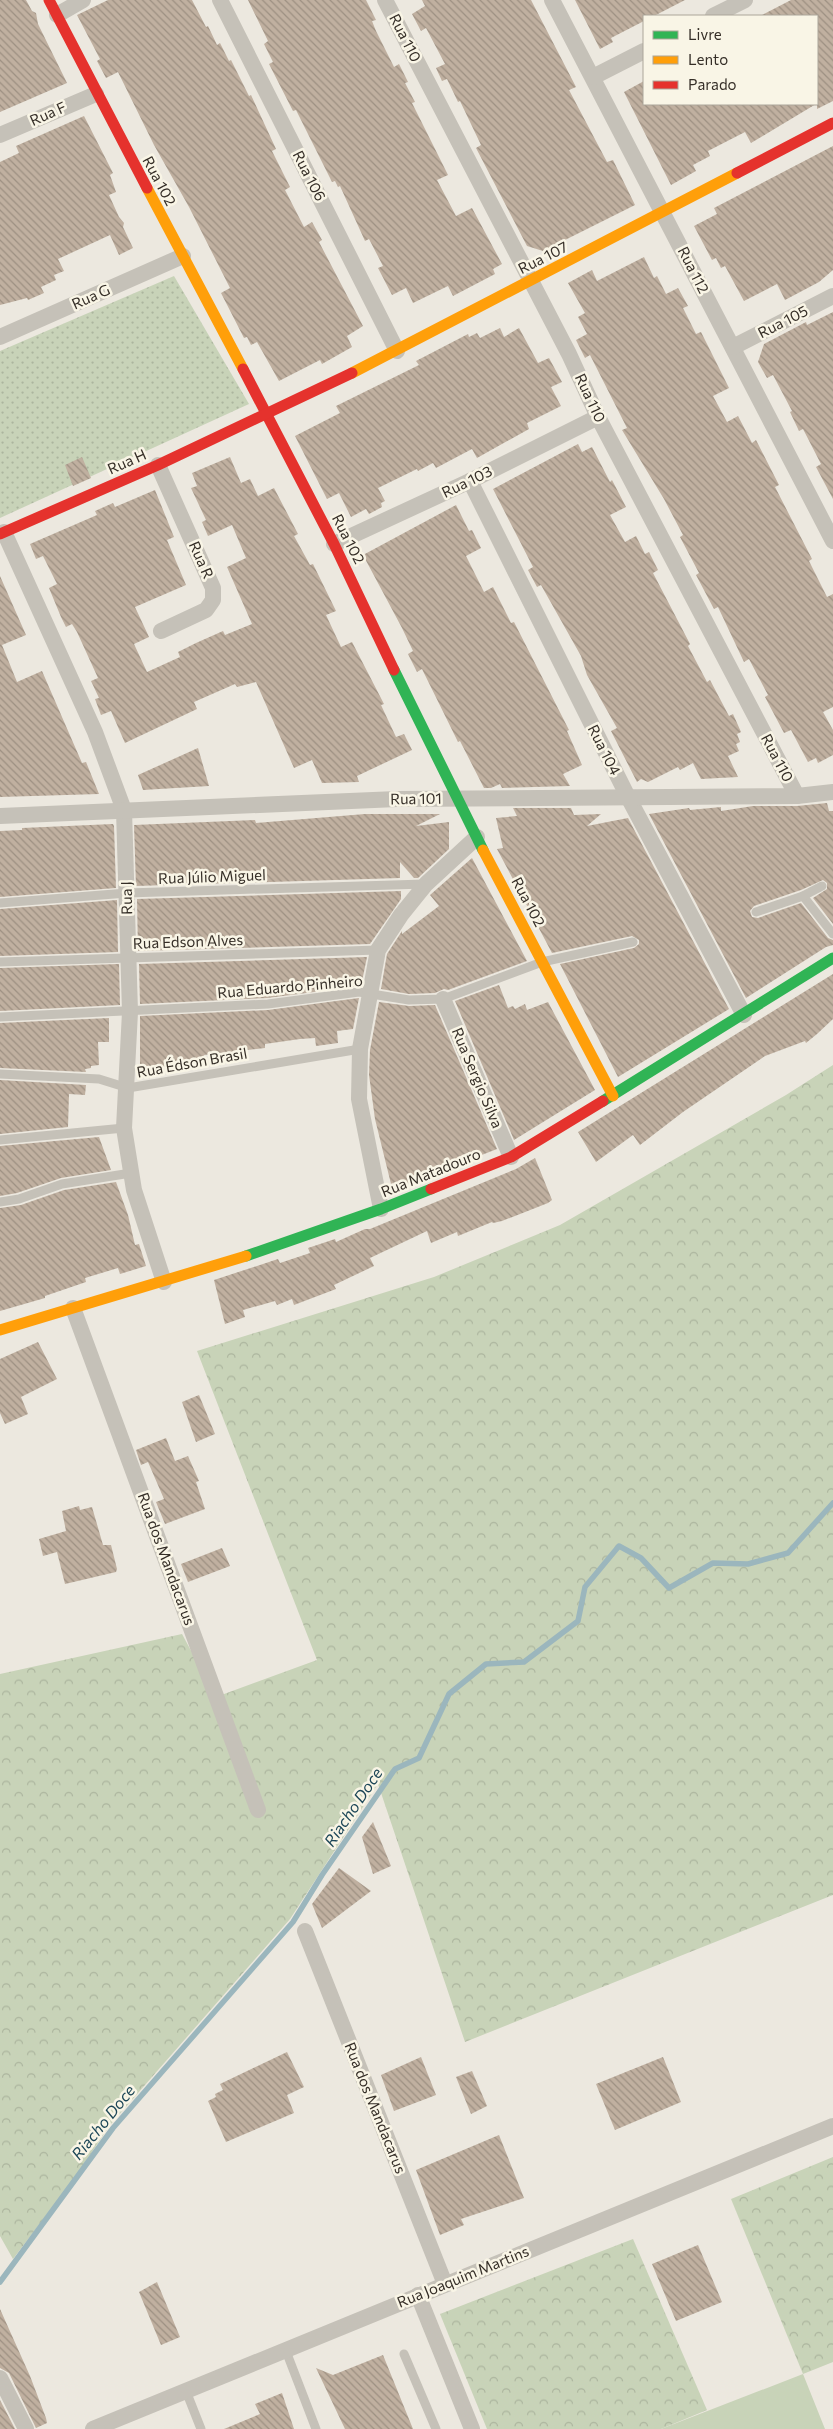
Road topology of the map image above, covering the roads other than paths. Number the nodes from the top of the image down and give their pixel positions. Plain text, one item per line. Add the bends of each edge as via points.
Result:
1 (48, 0) edge
2 (83, 0) edge
3 (220, 0) edge
4 (385, 0) edge
5 (552, 0) edge
6 (745, 0) edge
7 (57, 15) junction
8 (715, 15) edge
9 (643, 52) edge
10 (593, 77) junction
11 (96, 94) junction
12 (833, 123) edge
13 (0, 135) edge
14 (663, 212) junction
15 (183, 256) junction
16 (531, 281) junction
17 (833, 296) edge
18 (0, 337) edge
19 (733, 347) junction
20 (397, 351) junction
21 (265, 414) junction
22 (598, 417) junction
23 (158, 465) junction
24 (470, 481) junction
25 (2, 533) edge
26 (833, 541) edge
27 (334, 544) junction
28 (161, 631) dead end
29 (833, 792) edge
30 (797, 796) junction
31 (628, 797) junction
32 (456, 798) junction
33 (124, 810) junction
34 (0, 816) edge
35 (477, 837) junction
36 (426, 884) junction
37 (822, 886) dead end
38 (127, 893) junction
39 (803, 896) junction
40 (0, 903) edge
41 (756, 912) dead end
42 (833, 934) edge
43 (633, 942) dead end
44 (378, 950) junction
45 (128, 958) junction
46 (833, 958) edge
47 (0, 962) edge
48 (542, 962) junction
49 (370, 993) junction
50 (443, 999) junction
51 (130, 1012) junction
52 (744, 1015) junction
53 (0, 1017) edge
54 (360, 1049) junction
55 (0, 1074) edge
56 (128, 1088) junction
57 (613, 1096) junction
58 (124, 1128) junction
59 (0, 1140) edge
60 (511, 1157) junction
61 (131, 1173) junction
62 (0, 1202) edge
63 (381, 1209) junction
64 (164, 1282) junction
65 (74, 1308) junction
66 (0, 1330) edge
67 (258, 1810) dead end
68 (305, 1931) dead end
69 (833, 2126) edge
70 (445, 2284) junction
71 (418, 2295) junction
72 (286, 2352) junction
73 (404, 2354) dead end
74 (0, 2378) edge
75 (186, 2391) junction
76 (26, 2429) edge
77 (93, 2429) edge
78 (201, 2429) edge
79 (316, 2429) edge
80 (436, 2429) edge
81 (472, 2429) edge

1 - 7 street, Rua 102
2 - 7 street
3 - 20 street, Rua 106
4 - 16 street, Rua 110
5 - 10 street, Rua 112
6 - 8 street
7 - 11 street, Rua 102
9 - 10 street
10 - 14 street, Rua 112
11 - 13 street, Rua F
11 - 15 street, Rua 102
12 - 14 street, Rua 107
14 - 16 street, Rua 107
14 - 19 street, Rua 112
15 - 18 street, Rua G
15 - 21 street, Rua 102
16 - 20 street, Rua 107
16 - 22 street, Rua 110
17 - 19 street, Rua 105
19 - 26 street, Rua 112
20 - 21 street, Rua 107
21 - 23 street, Rua H
21 - 27 street, Rua 102
22 - 24 street, Rua 103
22 - 30 street, Rua 110
23 - 25 street, Rua H
23 - 28 street, Rua R via 213,588 213,600 206,610
24 - 27 street, Rua 103
24 - 31 street, Rua 104
25 - 33 street, Rua J via 95,732
27 - 32 street, Rua 102
29 - 30 street, Rua 101
30 - 31 street, Rua 101
31 - 32 street, Rua 101
31 - 52 street, Rua 104
32 - 33 street, Rua 101
32 - 35 street, Rua 102
33 - 34 street, Rua 101
33 - 38 street, Rua J
35 - 36 street
35 - 48 street, Rua 102
36 - 38 lane, Rua Júlio Miguel
36 - 44 street
37 - 39 lane
38 - 40 lane, Rua Júlio Miguel
38 - 45 street, Rua J
39 - 41 lane
39 - 42 lane
43 - 48 lane, Rua Eduardo Pinheiro
44 - 45 lane, Rua Edson Alves
44 - 49 street
45 - 47 lane, Rua Edson Alves
45 - 51 street, Rua J
46 - 52 street, Rua Matadouro
48 - 50 lane, Rua Eduardo Pinheiro
48 - 57 street, Rua 102
49 - 50 lane, Rua Eduardo Pinheiro via 409,1000
49 - 51 lane, Rua Eduardo Pinheiro via 268,1004
49 - 54 street
50 - 60 street, Rua Sergio Silva
51 - 53 lane, Rua Eduardo Pinheiro
51 - 56 street, Rua J
52 - 57 street, Rua Matadouro
54 - 56 lane, Rua Édson Brasil
54 - 63 street via 359,1099
55 - 56 lane, Rua Édson Brasil via 98,1078
56 - 58 street, Rua J
57 - 60 street, Rua Matadouro
58 - 59 lane
58 - 61 street, Rua J
60 - 63 street, Rua Matadouro
61 - 62 lane via 62,1184
61 - 64 street, Rua J
63 - 64 street, Rua Matadouro
64 - 65 street, Rua Matadouro
65 - 66 street, Rua Matadouro
65 - 67 street, Rua dos Mandacarus
68 - 70 street, Rua dos Mandacarus
69 - 70 street, Rua Joaquim Martins
70 - 71 street, Rua Joaquim Martins
71 - 72 street, Rua Joaquim Martins
71 - 81 street
72 - 75 street, Rua Joaquim Martins
72 - 79 lane
73 - 80 lane
74 - 76 street
75 - 77 street, Rua Joaquim Martins
75 - 78 lane

